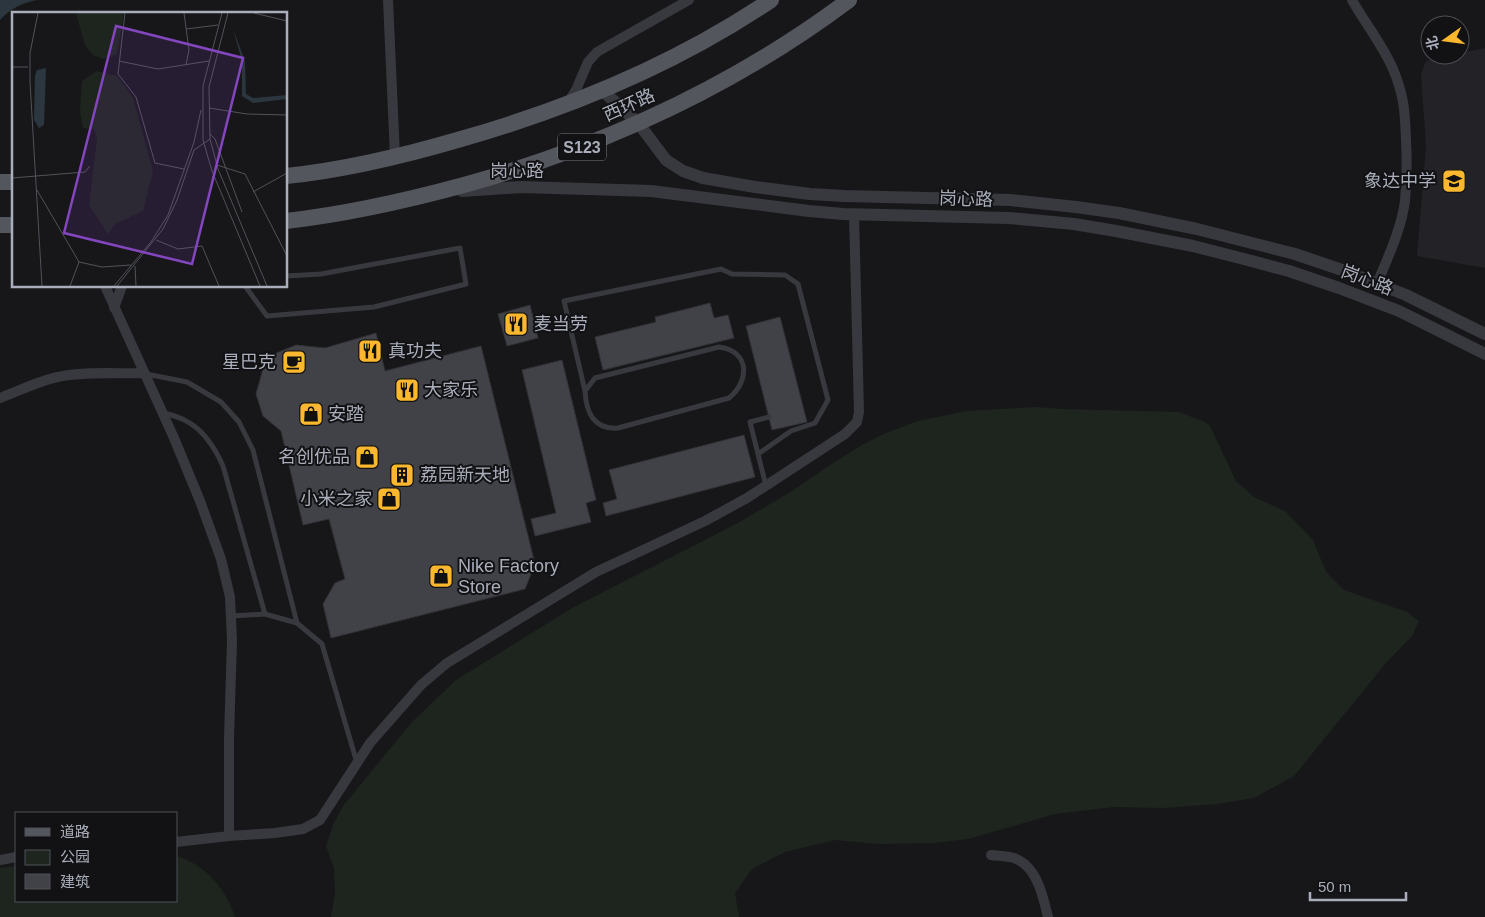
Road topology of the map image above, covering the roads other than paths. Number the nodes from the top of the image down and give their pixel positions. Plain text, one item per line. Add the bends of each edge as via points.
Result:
1 (388, 0) edge
2 (689, 0) edge
3 (850, 0) edge
4 (1352, 0) edge
5 (767, 1) edge
6 (602, 90) junction
7 (567, 105) junction
8 (639, 124) junction
9 (396, 157) junction
10 (288, 176) edge
11 (425, 196) junction
12 (854, 214) junction
13 (288, 221) edge
14 (288, 276) edge
15 (1377, 284) junction
16 (106, 288) edge
17 (121, 288) edge
18 (246, 288) edge
19 (114, 308) junction
20 (1485, 334) edge
21 (1485, 354) edge
22 (143, 373) junction
23 (585, 390) junction
24 (0, 398) edge
25 (161, 412) junction
26 (769, 417) dead end
27 (758, 454) junction
28 (766, 486) junction
29 (265, 614) junction
30 (231, 616) junction
31 (297, 623) junction
32 (357, 763) junction
33 (229, 836) junction
34 (178, 842) edge
35 (991, 855) dead end
36 (15, 857) edge
37 (0, 860) edge
38 (1048, 917) edge

1 - 9 street
2 - 7 street via 597,52 588,62
3 - 8 main road, 西环路 / S123 via 760,61
4 - 15 street via 1392,68 1403,95 1405,117 1405,202 1393,246
5 - 6 main road, 西环路 / S123 via 679,54
6 - 7 main road, 西环路 / S123
6 - 8 street, 岗心路
7 - 9 main road, 西环路 / S123
8 - 11 main road, 西环路 / S123 via 537,163
8 - 15 street, 岗心路 via 666,160 703,178 810,194 1010,200 1119,213 1295,254
9 - 10 main road, 西环路 / S123
11 - 12 street, 岗心路 via 521,187 652,191
11 - 13 main road, 西环路 / S123
12 - 21 street, 岗心路 via 1018,219 1116,230 1193,246 1289,271 1339,288 1399,311
12 - 28 street via 857,422 845,434
14 - 18 lane via 321,274 460,248 466,284 374,307 267,316
15 - 20 street, 岗心路
16 - 19 street
17 - 19 street
19 - 22 street
22 - 24 street via 58,377
22 - 25 street
22 - 31 lane via 187,382 221,402 239,422 253,450
23 - 23 lane via 586,406 592,417 610,429 729,398 742,382 745,370 734,352 719,347 595,378
23 - 27 lane via 564,301 721,268 732,274 785,275 798,284 828,400 815,423 791,431
25 - 29 lane via 187,421 216,451
25 - 30 street via 196,492 220,559 230,597
26 - 27 lane via 750,422
27 - 28 lane
28 - 32 street via 705,521 596,572 447,663 421,685 370,743
29 - 30 lane
29 - 31 lane
30 - 33 street
31 - 32 lane via 322,644
32 - 33 street via 320,820 303,829
33 - 34 street
35 - 38 street via 1013,858 1030,868
36 - 37 street

